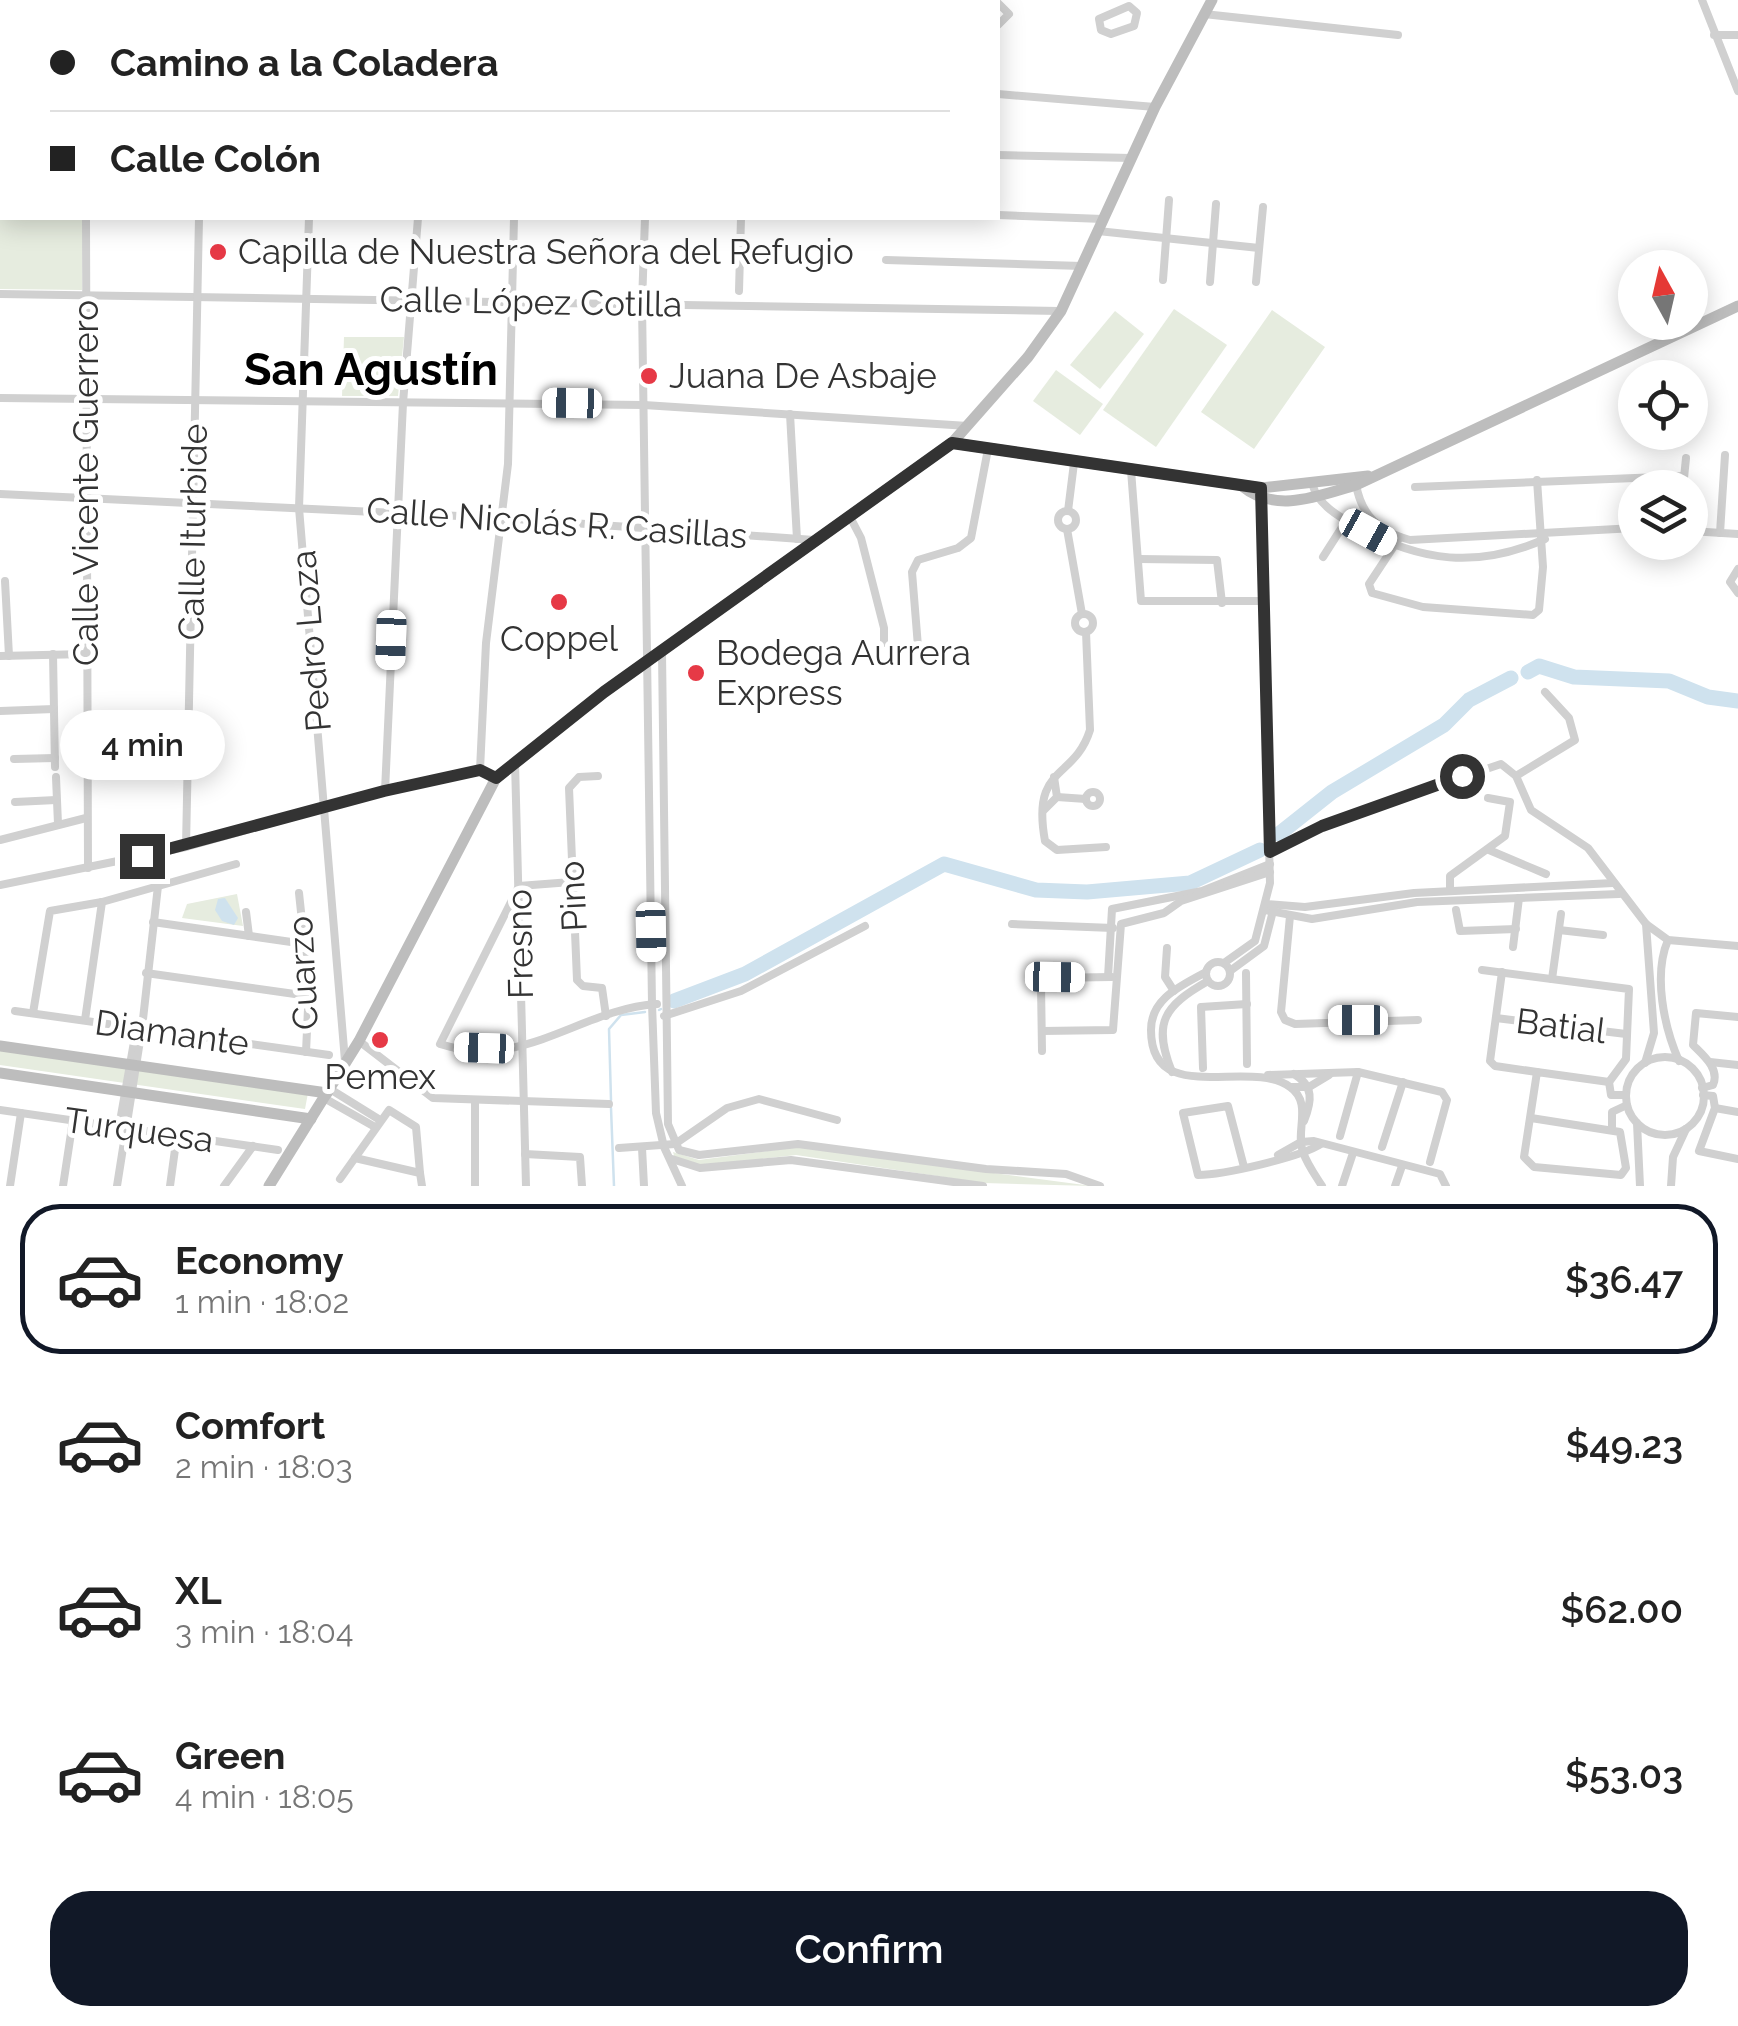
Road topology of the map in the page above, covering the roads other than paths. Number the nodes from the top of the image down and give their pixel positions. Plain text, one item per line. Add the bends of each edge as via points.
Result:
1 (1212, 0) edge
2 (1702, 0) edge
3 (1116, 5) edge
4 (1204, 14) junction
5 (1398, 35) dead end
6 (1714, 35) junction
7 (1738, 35) edge
8 (1736, 80) edge
9 (1738, 91) edge
10 (1000, 94) edge
11 (1155, 107) junction
12 (1000, 156) edge
13 (1132, 158) junction
14 (1170, 200) dead end
15 (1216, 204) dead end
16 (1263, 207) dead end
17 (1000, 216) edge
18 (86, 220) edge
19 (199, 220) edge
20 (309, 220) edge
21 (418, 220) edge
22 (514, 220) edge
23 (645, 220) edge
24 (741, 220) edge
25 (1101, 225) junction
26 (1166, 240) junction
27 (1213, 244) junction
28 (1259, 248) junction
29 (886, 260) dead end
30 (1082, 266) junction
31 (1162, 280) dead end
32 (1210, 282) dead end
33 (1256, 282) dead end
34 (739, 291) dead end
35 (0, 294) edge
36 (86, 294) junction
37 (197, 297) junction
38 (414, 297) junction
39 (306, 298) junction
40 (512, 301) junction
41 (642, 303) junction
42 (1738, 306) edge
43 (1061, 311) junction
44 (0, 398) edge
45 (86, 400) junction
46 (195, 402) junction
47 (303, 402) junction
48 (510, 402) junction
49 (402, 403) junction
50 (644, 405) junction
51 (790, 414) junction
52 (968, 426) junction
53 (952, 443) junction
54 (988, 449) junction
55 (1725, 455) dead end
56 (1686, 458) dead end
57 (1074, 463) junction
58 (1131, 470) junction
59 (1685, 470) edge
60 (1618, 478) edge
61 (1355, 480) junction
62 (1537, 480) junction
63 (1416, 488) dead end
64 (1315, 492) junction
65 (0, 494) edge
66 (1260, 494) junction
67 (87, 498) junction
68 (193, 503) junction
69 (299, 508) junction
70 (397, 513) junction
71 (849, 516) junction
72 (501, 518) junction
73 (1346, 520) junction
74 (1618, 529) edge
75 (644, 530) junction
76 (1708, 532) edge
77 (1720, 533) junction
78 (1738, 534) edge
79 (1542, 537) junction
80 (798, 539) junction
81 (814, 540) junction
82 (1397, 542) junction
83 (1324, 557) dead end
84 (1139, 558) junction
85 (1738, 569) edge
86 (5, 581) dead end
87 (1738, 593) edge
88 (1262, 601) junction
89 (1222, 603) junction
90 (884, 642) dead end
91 (662, 652) junction
92 (53, 654) junction
93 (86, 654) junction
94 (4, 656) edge
95 (919, 659) dead end
96 (649, 661) junction
97 (1545, 692) dead end
98 (54, 710) junction
99 (0, 711) edge
100 (14, 759) dead end
101 (515, 762) junction
102 (55, 767) junction
103 (480, 770) junction
104 (598, 776) dead end
105 (1516, 776) junction
106 (1054, 777) junction
107 (496, 778) junction
108 (663, 789) junction
109 (649, 790) junction
110 (384, 791) junction
111 (1057, 797) junction
112 (1488, 798) dead end
113 (1086, 799) dead end
114 (56, 800) junction
115 (15, 802) dead end
116 (326, 808) junction
117 (1044, 810) junction
118 (86, 818) junction
119 (58, 824) junction
120 (0, 840) edge
121 (186, 846) junction
122 (1106, 847) dead end
123 (1488, 850) junction
124 (1270, 852) junction
125 (236, 864) dead end
126 (88, 868) junction
127 (1270, 868) junction
128 (1546, 874) dead end
129 (571, 882) junction
130 (1613, 882) junction
131 (0, 885) edge
132 (158, 886) junction
133 (519, 886) junction
134 (1450, 891) junction
135 (299, 894) dead end
136 (1524, 894) junction
137 (1619, 894) junction
138 (102, 902) junction
139 (1270, 905) junction
140 (1356, 905) junction
141 (1456, 910) dead end
142 (246, 912) dead end
143 (1561, 914) dead end
144 (1290, 916) junction
145 (153, 922) junction
146 (1012, 924) dead end
147 (1646, 924) junction
148 (865, 926) dead end
149 (1115, 928) junction
150 (1516, 929) junction
151 (1559, 930) junction
152 (1603, 935) dead end
153 (250, 936) junction
154 (1668, 940) junction
155 (305, 944) junction
156 (1738, 946) edge
157 (1514, 947) dead end
158 (1167, 948) dead end
159 (1227, 967) junction
160 (1482, 970) dead end
161 (1502, 972) junction
162 (146, 973) junction
163 (1246, 973) dead end
164 (1207, 977) junction
165 (1113, 978) junction
166 (1552, 978) junction
167 (1226, 984) junction
168 (1176, 994) junction
169 (309, 996) junction
170 (652, 1004) junction
171 (664, 1004) junction
172 (1241, 1004) junction
173 (16, 1011) dead end
174 (34, 1013) junction
175 (606, 1016) junction
176 (664, 1016) junction
177 (1738, 1017) edge
178 (1496, 1018) junction
179 (85, 1020) junction
180 (1418, 1020) dead end
181 (139, 1025) junction
182 (1042, 1031) junction
183 (1626, 1034) junction
184 (359, 1041) junction
185 (0, 1046) edge
186 (522, 1049) junction
187 (1042, 1051) dead end
188 (306, 1052) junction
189 (330, 1056) dead end
190 (1680, 1061) junction
191 (1710, 1062) junction
192 (345, 1063) junction
193 (1645, 1063) junction
194 (132, 1064) junction
195 (1247, 1064) dead end
196 (1738, 1065) edge
197 (1204, 1068) dead end
198 (0, 1072) edge
199 (1358, 1072) junction
200 (1537, 1072) junction
201 (1333, 1073) junction
202 (1294, 1074) junction
203 (1259, 1075) junction
204 (1403, 1082) junction
205 (1609, 1082) junction
206 (1290, 1087) junction
207 (1309, 1087) junction
208 (128, 1091) junction
209 (1703, 1092) junction
210 (327, 1093) junction
211 (1626, 1100) junction
212 (475, 1101) junction
213 (524, 1102) junction
214 (609, 1104) dead end
215 (1715, 1108) junction
216 (0, 1110) edge
217 (21, 1112) junction
218 (1738, 1112) edge
219 (1531, 1118) junction
220 (312, 1119) junction
221 (73, 1120) junction
222 (837, 1120) dead end
223 (1304, 1121) junction
224 (378, 1124) junction
225 (1637, 1124) junction
226 (122, 1127) junction
227 (1612, 1127) junction
228 (1686, 1129) junction
229 (177, 1135) junction
230 (1340, 1136) dead end
231 (675, 1144) junction
232 (253, 1146) junction
233 (664, 1147) junction
234 (1302, 1147) junction
235 (619, 1148) dead end
236 (642, 1148) junction
237 (1382, 1148) dead end
238 (278, 1150) dead end
239 (1353, 1153) junction
240 (526, 1154) junction
241 (355, 1158) junction
242 (672, 1159) junction
243 (1738, 1159) edge
244 (1430, 1162) dead end
245 (1244, 1166) junction
246 (1402, 1166) junction
247 (420, 1173) junction
248 (340, 1180) dead end
249 (10, 1186) edge
250 (63, 1186) edge
251 (117, 1186) edge
252 (170, 1186) edge
253 (224, 1186) edge
254 (269, 1186) edge
255 (422, 1186) edge
256 (475, 1186) edge
257 (526, 1186) edge
258 (582, 1186) edge
259 (644, 1186) edge
260 (682, 1186) edge
261 (983, 1186) edge
262 (1100, 1186) edge
263 (1322, 1186) edge
264 (1342, 1186) edge
265 (1395, 1186) edge
266 (1446, 1186) edge
267 (1640, 1186) edge
268 (1671, 1186) edge

1 - 4 main road
2 - 6 street
3 - 3 street via 1099,20 1104,32 1136,24 1132,8
4 - 5 street
4 - 11 main road
6 - 7 street
6 - 8 street
8 - 9 street
10 - 11 street
11 - 13 main road
12 - 13 street
13 - 25 main road
14 - 26 street
15 - 27 street
16 - 28 street
17 - 25 street
18 - 36 street, Calle Vicente Guerrero
19 - 37 street, Calle Iturbide
20 - 39 street, Pedro Loza
21 - 38 street
22 - 40 street
23 - 41 street
24 - 34 street
25 - 26 street
25 - 30 main road
26 - 27 street
26 - 31 street
27 - 28 street
27 - 32 street
28 - 33 street
29 - 30 street
30 - 43 main road
35 - 36 street, Calle López Cotilla
36 - 37 street, Calle López Cotilla
36 - 45 street, Calle Vicente Guerrero
37 - 39 street, Calle López Cotilla
37 - 46 street, Calle Iturbide
38 - 39 street, Calle López Cotilla
38 - 40 street, Calle López Cotilla
38 - 49 street
39 - 47 street, Pedro Loza
40 - 41 street, Calle López Cotilla
40 - 48 street
41 - 43 street, Calle López Cotilla
41 - 50 street
42 - 61 main road
43 - 52 main road
44 - 45 street
45 - 46 street
45 - 67 street, Calle Vicente Guerrero
46 - 47 street
46 - 68 street, Calle Iturbide
47 - 49 street
47 - 69 street, Pedro Loza
48 - 49 street
48 - 50 street
48 - 72 street
49 - 70 street
50 - 51 street
50 - 75 street
51 - 52 street
51 - 80 street
52 - 53 main road
53 - 54 main road
53 - 71 main road
54 - 57 main road
54 - 95 street via 971,538 918,560 912,572
55 - 77 street
56 - 59 street
57 - 58 main road
57 - 106 street via 1068,510 1058,521 1067,529 1082,614 1075,625 1086,632 1090,730
58 - 66 main road
58 - 84 street
60 - 62 street
61 - 64 main road
61 - 82 street via 1364,513
62 - 63 street
62 - 79 street
64 - 66 main road
64 - 73 street
65 - 67 street, Calle Nicolás R. Casillas
66 - 88 street
67 - 68 street, Calle Nicolás R. Casillas
67 - 93 street, Calle Vicente Guerrero
68 - 69 street, Calle Nicolás R. Casillas
68 - 121 street, Calle Iturbide
69 - 70 street, Calle Nicolás R. Casillas
69 - 116 street, Pedro Loza
70 - 72 street, Calle Nicolás R. Casillas
70 - 110 street
71 - 81 main road
71 - 90 street via 861,538
72 - 75 street, Calle Nicolás R. Casillas
72 - 103 street
73 - 82 street
73 - 83 street
74 - 79 street
75 - 80 street, Calle Nicolás R. Casillas
75 - 96 street
76 - 77 street
77 - 78 street
79 - 82 street
79 - 82 street via 1469,559 1413,554
79 - 82 street via 1540,604 1533,615 1423,607 1372,592 1369,584
80 - 81 street, Calle Nicolás R. Casillas
81 - 91 main road
84 - 89 street via 1217,560
84 - 89 street via 1144,603
85 - 87 street via 1730,582
86 - 94 street
88 - 89 street
88 - 124 street
91 - 96 main road
91 - 108 street
92 - 93 street
92 - 94 street
92 - 98 street
93 - 118 street, Calle Vicente Guerrero
96 - 101 main road
96 - 109 street
97 - 105 street via 1568,718 1575,740
98 - 99 street
98 - 102 street
100 - 102 street
101 - 107 main road
101 - 133 street, Fresno
102 - 114 street
103 - 107 street
103 - 110 street
104 - 129 street, Pino via 579,777 568,788
105 - 124 street via 1497,764 1322,826
105 - 130 street via 1531,810 1577,837
106 - 111 street
106 - 117 street via 1042,795
107 - 184 main road
108 - 109 street
108 - 171 street
109 - 170 street
110 - 116 street
111 - 113 street
111 - 117 street
112 - 123 street via 1510,804 1505,836
114 - 115 street
114 - 119 street
116 - 121 street
116 - 192 street, Pedro Loza
117 - 122 street via 1050,848
118 - 119 street
118 - 126 street, Calle Vicente Guerrero
119 - 120 street
121 - 126 street
123 - 128 street
123 - 134 street via 1450,876
124 - 127 street
125 - 132 street
126 - 131 street
127 - 139 street
127 - 149 street
127 - 149 street via 1153,904 1112,909
129 - 133 street
129 - 175 street, Pino via 576,980 602,988
130 - 136 street
130 - 137 street
132 - 138 street
132 - 145 street
133 - 186 street, Fresno
133 - 186 street, Pino via 440,1044
134 - 136 street
134 - 140 street
135 - 155 street, Cuarzo
136 - 137 street
136 - 140 street
136 - 150 street
137 - 147 street
138 - 174 street via 50,911
138 - 179 street
139 - 140 street
139 - 144 street
139 - 159 street via 1264,946
140 - 144 street via 1312,919
141 - 150 street via 1460,931
142 - 153 street
143 - 151 street
144 - 180 street via 1285,1020
145 - 153 street
145 - 162 street
146 - 149 street
147 - 154 street
147 - 193 street via 1654,1033
148 - 176 street via 741,991
149 - 165 street
150 - 157 street
151 - 152 street
151 - 166 street
153 - 155 street
154 - 156 street
154 - 190 street via 1660,966 1669,1037
155 - 169 street, Cuarzo
158 - 168 street via 1165,977
159 - 164 street via 1215,962
159 - 167 street
160 - 161 street
161 - 166 street
161 - 178 street
162 - 169 street
162 - 181 street
163 - 172 street
164 - 167 street via 1216,986
164 - 168 street
165 - 182 street via 1046,978
165 - 182 street via 1113,1030
166 - 183 street via 1629,989
167 - 172 street
168 - 203 street via 1156,1008 1151,1024 1152,1046 1172,1072
169 - 188 street, Cuarzo
170 - 171 street
170 - 175 street
170 - 233 street via 656,1113
171 - 176 street
172 - 195 street
172 - 197 street via 1202,1008
173 - 174 street, Diamante
174 - 179 street, Diamante
175 - 186 street
176 - 231 street via 668,1124
177 - 191 street via 1696,1014 1692,1042
178 - 183 street, Batial
178 - 200 street via 1492,1064
179 - 181 street, Diamante
181 - 188 street, Diamante
181 - 194 street
182 - 187 street
183 - 205 street via 1626,1059
184 - 192 main road
184 - 212 street via 433,1098
185 - 194 main road
186 - 213 street, Fresno
188 - 189 street, Diamante
190 - 193 street
190 - 209 street
191 - 196 street
191 - 209 street via 1716,1082
192 - 210 main road
193 - 211 street via 1630,1078
194 - 208 street
194 - 210 main road
198 - 208 main road
199 - 201 street
199 - 204 street
199 - 230 street
200 - 205 street
200 - 219 street
201 - 202 street
201 - 207 street
202 - 203 street
202 - 207 street
203 - 206 street
204 - 237 street
204 - 244 street via 1446,1095
205 - 211 street via 1611,1095
206 - 207 street
206 - 223 street
207 - 223 street
208 - 220 main road
208 - 226 street
209 - 215 street via 1713,1096
209 - 228 street via 1698,1116
210 - 220 main road
210 - 224 street
211 - 225 street
211 - 227 street via 1612,1112
212 - 213 street
212 - 256 street
213 - 214 street
213 - 240 street, Fresno
215 - 218 street
215 - 243 street via 1699,1151
216 - 217 street, Turquesa
217 - 221 street, Turquesa
217 - 249 street
219 - 227 street
219 - 227 street via 1527,1164 1612,1178 1626,1168 1620,1132
220 - 254 main road
221 - 226 street, Turquesa
221 - 250 street
222 - 231 street via 759,1098 728,1108
223 - 234 street
224 - 241 street
224 - 247 street via 390,1110 414,1124
225 - 228 street via 1662,1135
225 - 267 street
226 - 229 street, Turquesa
226 - 251 street
228 - 268 street via 1673,1157
229 - 232 street, Turquesa
229 - 252 street
231 - 233 street
231 - 262 street via 700,1155 798,1144 1066,1174
232 - 238 street, Turquesa
232 - 253 street
233 - 236 street
233 - 242 street
234 - 239 street via 1321,1144
234 - 245 street
234 - 263 street
235 - 236 street
236 - 259 street
239 - 246 street
239 - 264 street
240 - 257 street, Fresno
240 - 258 street via 580,1158
241 - 247 street
241 - 248 street
242 - 260 street
242 - 261 street via 700,1168 791,1160
245 - 245 street via 1228,1106 1183,1114 1198,1175
246 - 265 street
246 - 266 street via 1440,1174
247 - 255 street

